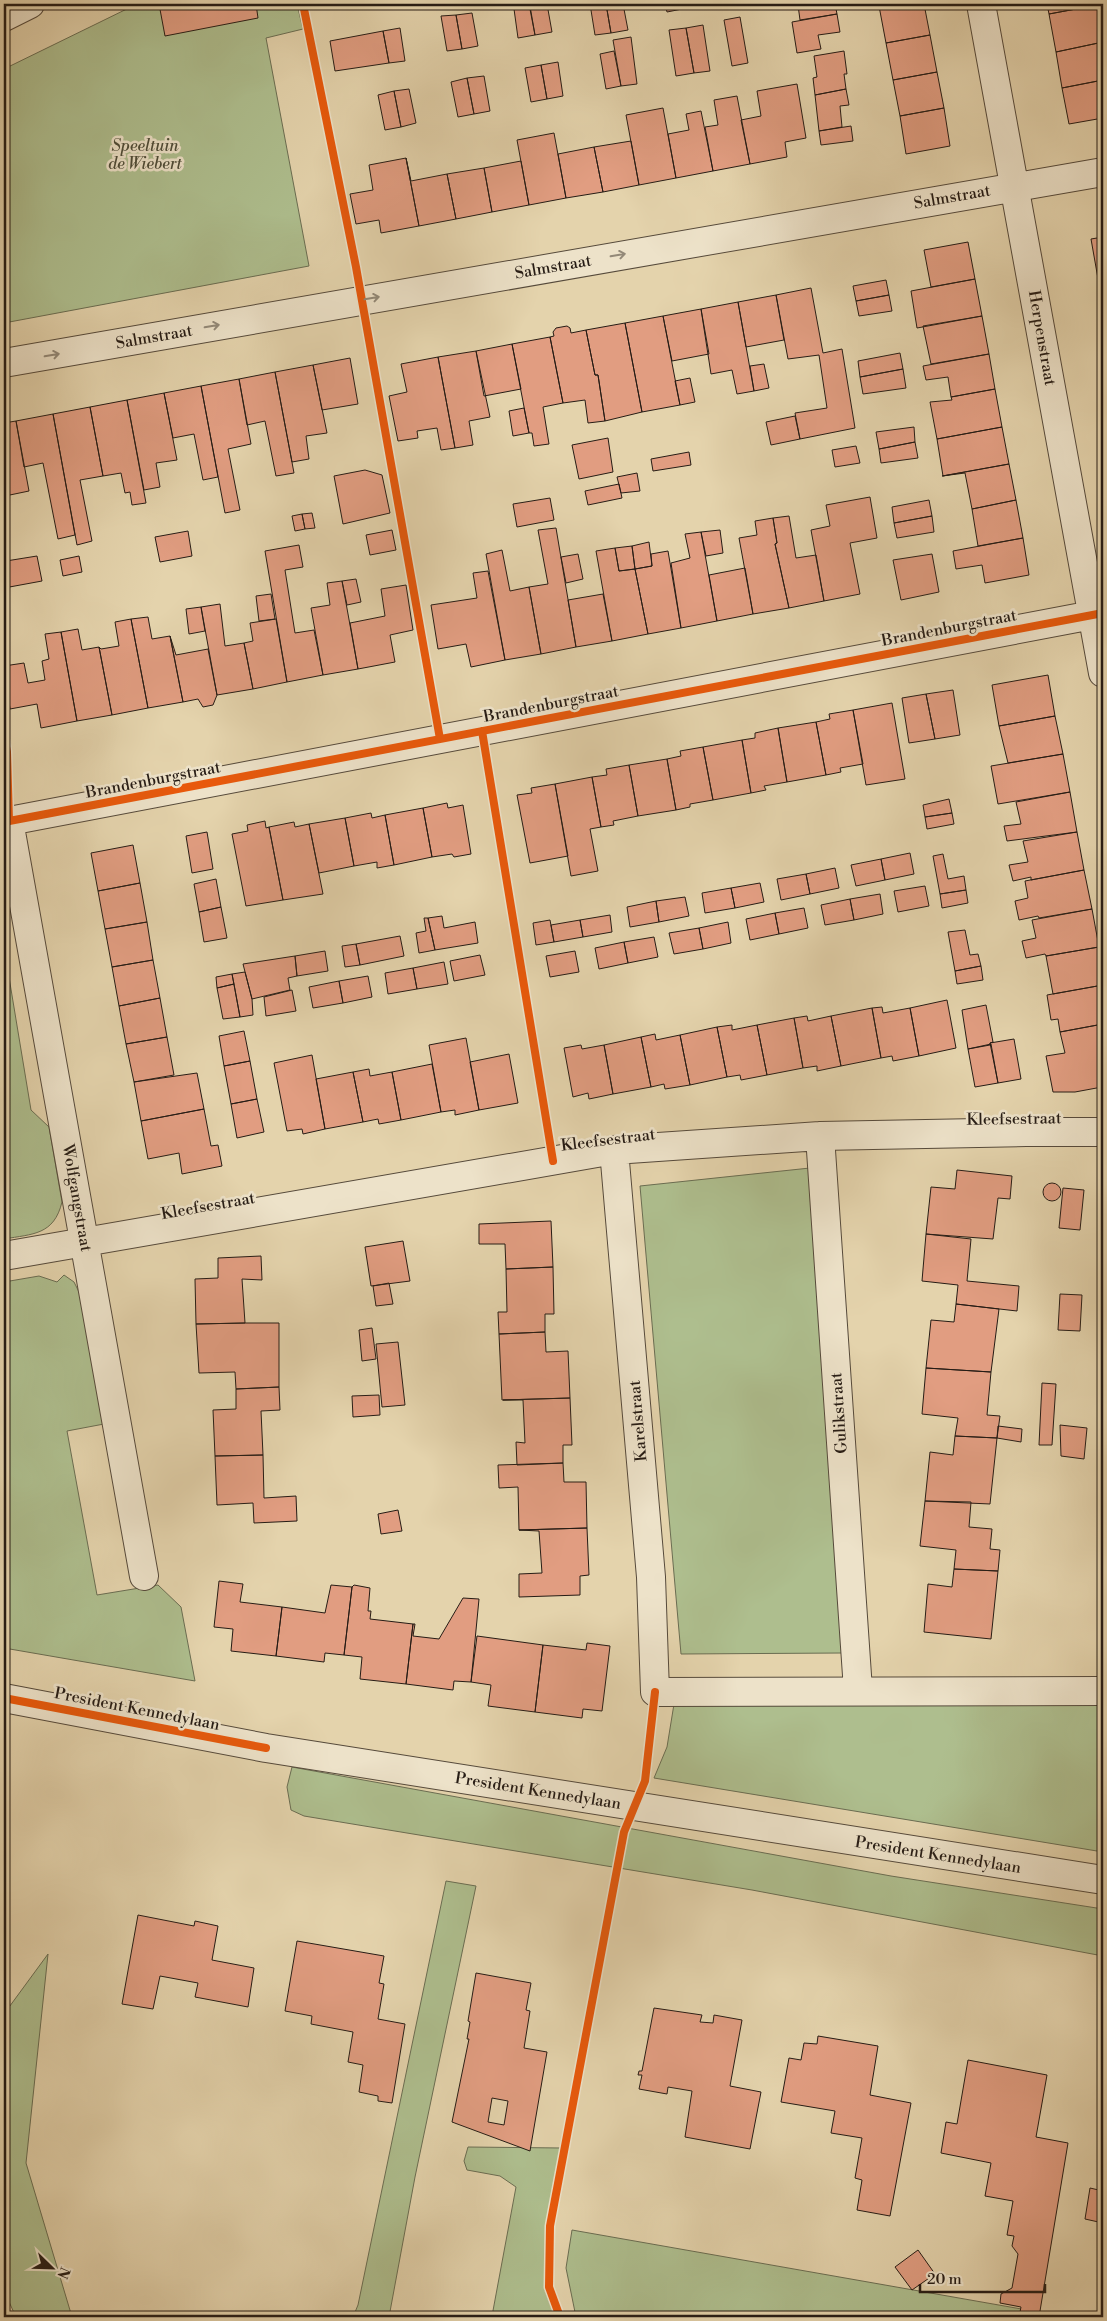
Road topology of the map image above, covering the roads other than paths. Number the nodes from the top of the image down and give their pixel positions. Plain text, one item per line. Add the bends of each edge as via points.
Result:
1 (30, 4) edge
2 (981, 4) edge
3 (4, 16) edge
4 (1103, 172) edge
5 (1015, 186) junction
6 (4, 363) edge
7 (1098, 614) edge
8 (1103, 673) edge
9 (6, 822) edge
10 (1103, 1132) edge
11 (820, 1136) junction
12 (614, 1150) junction
13 (85, 1241) junction
14 (4, 1256) edge
15 (144, 1576) dead end
16 (858, 1690) junction
17 (1103, 1691) edge
18 (4, 1698) edge
19 (1103, 1880) edge

1 - 3 street
2 - 5 street, Herpenstraat
4 - 5 street, Salmstraat
6 -> 5 street, Salmstraat
5 - 7 street, Herpenstraat
7 - 8 street, Herpenstraat
7 - 9 street, Brandenburgstraat
9 - 13 street, Wolfgangstraat
10 - 11 street, Kleefsestraat
11 - 12 street, Kleefsestraat
11 - 16 street, Gulikstraat
12 - 13 street, Kleefsestraat
12 - 16 street, Karelstraat via 652,1577 655,1692
13 - 14 street, Kleefsestraat
13 - 15 street, Wolfgangstraat
16 - 17 street
18 - 19 street, President Kennedylaan via 276,1749

